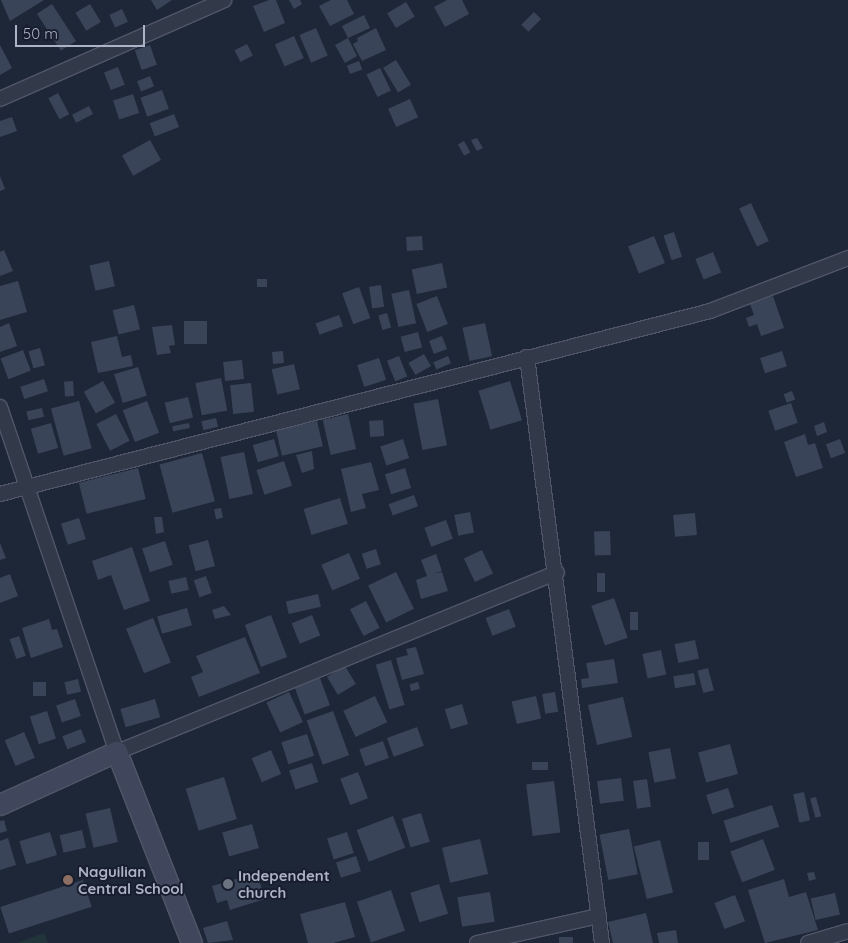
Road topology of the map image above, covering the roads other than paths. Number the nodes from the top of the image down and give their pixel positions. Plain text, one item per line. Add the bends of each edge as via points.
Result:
1 (224, 0) edge
2 (204, 4) edge
3 (0, 99) edge
4 (848, 258) edge
5 (528, 358) junction
6 (0, 407) edge
7 (27, 485) junction
8 (0, 494) edge
9 (557, 572) junction
10 (117, 752) junction
11 (0, 805) edge
12 (599, 916) junction
13 (848, 931) edge
14 (192, 943) edge
15 (477, 943) edge
16 (602, 943) edge
17 (808, 943) edge

1 - 2 street
2 - 3 street
4 - 5 street via 710,311
5 - 7 street
5 - 9 street
6 - 7 street
7 - 8 street
7 - 10 street
9 - 10 street
9 - 12 street
10 - 11 street
10 - 14 street
12 - 15 street
12 - 16 street
13 - 17 street

